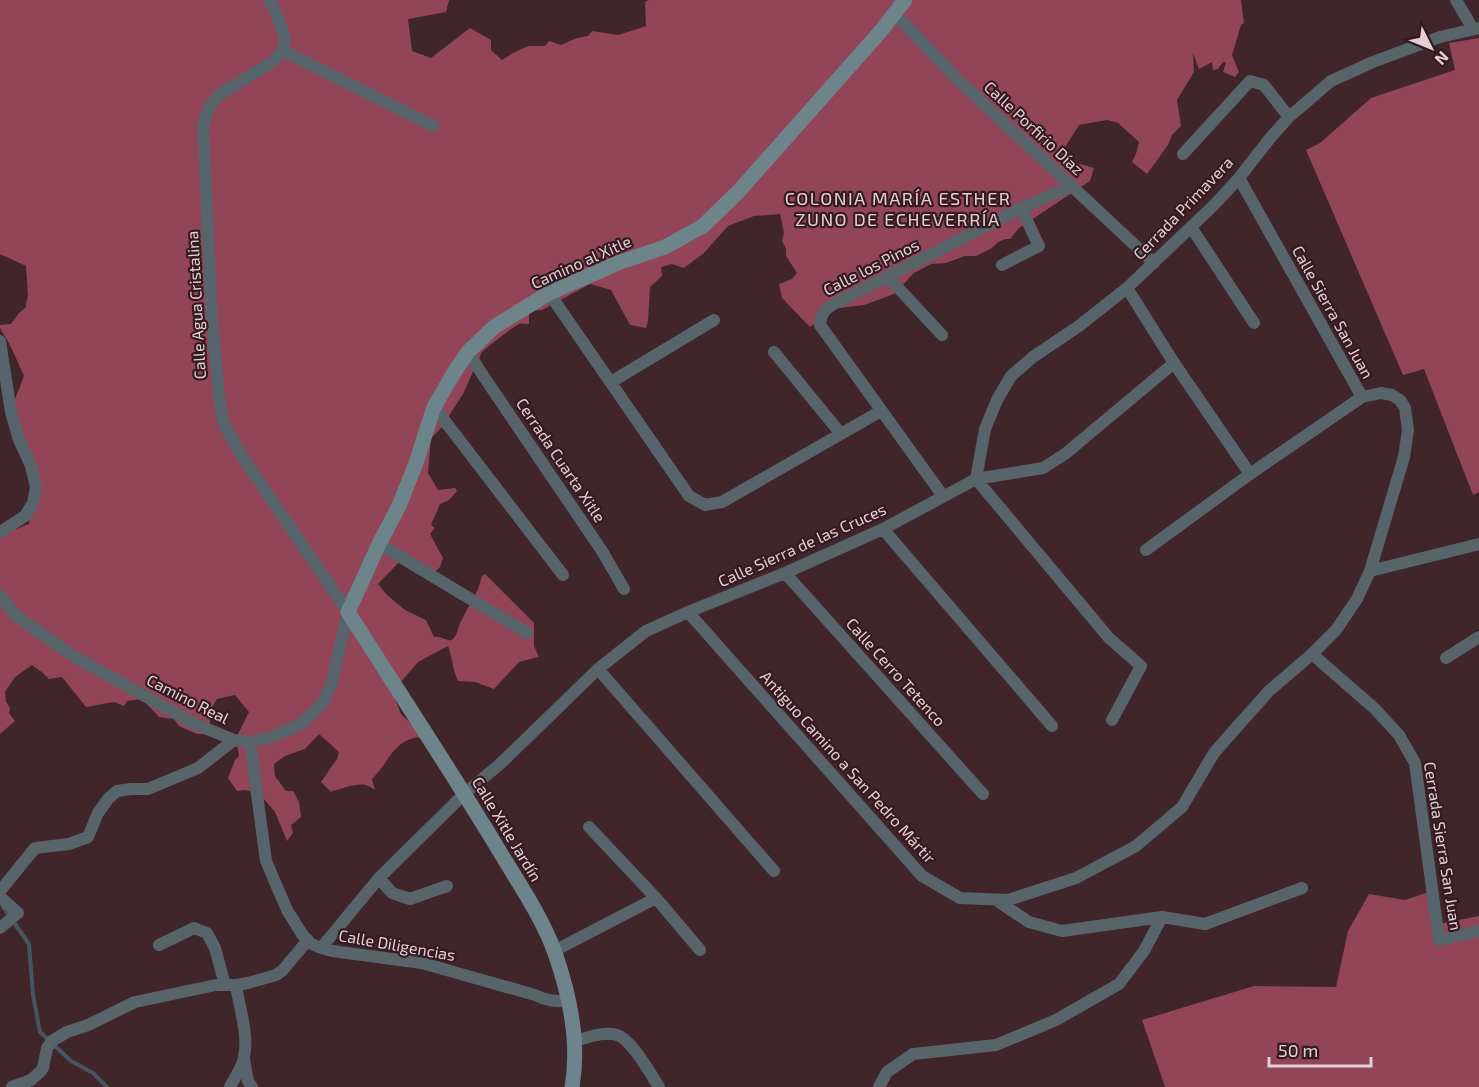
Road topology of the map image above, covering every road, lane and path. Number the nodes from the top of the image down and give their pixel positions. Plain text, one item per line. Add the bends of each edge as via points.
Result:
1 (269, 0) edge
2 (905, 0) edge
3 (1456, 0) edge
4 (895, 14) junction
5 (1476, 29) edge
6 (283, 51) junction
7 (1289, 117) junction
8 (433, 126) dead end
9 (1183, 154) dead end
10 (1239, 178) junction
11 (1072, 186) junction
12 (1021, 208) junction
13 (1191, 227) junction
14 (1154, 263) junction
15 (1002, 265) dead end
16 (888, 277) junction
17 (1127, 288) junction
18 (549, 293) junction
19 (714, 320) dead end
20 (1254, 322) dead end
21 (942, 335) dead end
22 (0, 341) edge
23 (774, 351) dead end
24 (468, 352) junction
25 (1174, 363) junction
26 (611, 382) junction
27 (1362, 398) junction
28 (434, 406) junction
29 (881, 411) junction
30 (841, 434) junction
31 (1250, 474) junction
32 (976, 479) junction
33 (943, 496) junction
34 (883, 529) junction
35 (0, 532) edge
36 (379, 544) junction
37 (1479, 544) edge
38 (1146, 550) dead end
39 (1370, 571) junction
40 (785, 573) junction
41 (563, 575) dead end
42 (624, 589) dead end
43 (0, 595) edge
44 (348, 612) junction
45 (688, 612) junction
46 (527, 633) dead end
47 (1479, 637) edge
48 (1312, 654) junction
49 (1446, 658) dead end
50 (598, 669) junction
51 (1112, 720) dead end
52 (1052, 726) dead end
53 (234, 740) junction
54 (250, 742) junction
55 (464, 794) junction
56 (983, 794) dead end
57 (590, 827) dead end
58 (774, 870) dead end
59 (379, 879) junction
60 (447, 886) dead end
61 (1302, 888) dead end
62 (0, 891) edge
63 (0, 897) edge
64 (656, 898) junction
65 (995, 900) junction
66 (1162, 917) junction
67 (2, 926) edge
68 (1479, 931) edge
69 (308, 940) junction
70 (159, 945) dead end
71 (321, 948) junction
72 (700, 950) dead end
73 (554, 951) junction
74 (230, 985) junction
75 (569, 1000) junction
76 (574, 1041) junction
77 (244, 1058) junction
78 (12, 1087) edge
79 (230, 1087) edge
80 (252, 1087) edge
81 (572, 1087) edge
82 (659, 1087) edge
83 (879, 1087) edge

1 - 6 street via 285,38
2 - 4 street, Camino al Xitle
3 - 5 street
4 - 11 street, Calle Porfirio Díaz via 956,78
4 - 18 street, Camino al Xitle via 739,191 703,226 665,247
5 - 7 street, Cerrada Primavera via 1440,37 1331,81
6 - 8 street
6 - 44 street, Calle Agua Cristalina via 271,63 220,94 209,107 203,126 219,398 224,424 243,458
7 - 9 street via 1264,85 1250,81
7 - 10 street, Cerrada Primavera
10 - 13 street, Cerrada Primavera
10 - 27 street, Calle Sierra San Juan
11 - 12 street, Calle los Pinos
11 - 14 street, Calle Porfirio Díaz
12 - 15 street via 1039,246
12 - 16 street, Calle los Pinos
13 - 14 street, Cerrada Primavera
13 - 20 street
14 - 17 street, Cerrada Primavera
16 - 21 street
16 - 29 street, Calle los Pinos via 825,310 820,325
17 - 25 street
17 - 32 street, Cerrada Primavera via 1011,376 985,429
18 - 24 street, Camino al Xitle via 494,327
18 - 26 street
19 - 26 street
22 - 35 street via 11,412 36,487 25,516
23 - 30 street
24 - 28 street, Camino al Xitle
24 - 42 street, Cerrada Cuarta Xitle via 602,550
25 - 31 street
25 - 32 street, Calle Sierra de las Cruces via 1044,468
26 - 30 street via 689,496 705,505 722,502
27 - 31 street
27 - 39 street, Calle Sierra San Juan via 1381,393 1400,400 1408,430 1404,457
28 - 36 street, Camino al Xitle via 399,506
28 - 41 street
29 - 30 street
29 - 33 street, Calle los Pinos
31 - 38 street
32 - 33 street, Calle Sierra de las Cruces
32 - 51 street via 1109,638 1141,666
33 - 34 street, Calle Sierra de las Cruces
34 - 40 street, Calle Sierra de las Cruces
34 - 52 street
36 - 44 street, Camino al Xitle
36 - 46 street
37 - 39 street
39 - 48 street, Antiguo Camino a San Pedro Mártir via 1336,630
40 - 45 street, Calle Sierra de las Cruces
40 - 56 street, Calle Cerro Tetenco
43 - 53 street, Camino Real via 15,615 74,656 195,724
44 - 54 street, Camino Real via 331,685 322,704 301,724
44 - 55 street, Calle Xitle Jardín
45 - 50 street, Calle Sierra de las Cruces via 646,631
45 - 65 street, Antiguo Camino a San Pedro Mártir via 922,876 960,898
47 - 49 street
48 - 65 street, Antiguo Camino a San Pedro Mártir via 1269,691 1214,753 1182,807 1136,846 1076,878 1008,900
48 - 68 street, Cerrada Sierra San Juan via 1374,708 1399,735 1415,763 1439,940
50 - 55 street, Calle Sierra de las Cruces
50 - 58 street
53 - 54 street, Camino Real
53 - 62 street via 198,768 148,789 117,791 98,813 88,837 35,848
54 - 69 street, Calle Diligencias via 266,861 287,910
55 - 59 street, Calle Sierra de las Cruces
55 - 73 street, Calle Xitle Jardín via 536,912
57 - 64 street
59 - 60 street via 392,893 410,899
59 - 71 street, Calle Sierra de las Cruces
61 - 66 street via 1205,924
63 - 67 street via 18,913
64 - 72 street
64 - 73 street
65 - 66 street via 1029,922 1062,931
66 - 83 street via 1144,951 1119,984 1056,1020 996,1045 913,1054 887,1072
69 - 71 street, Calle Diligencias
69 - 74 street via 276,975
70 - 74 street via 194,928 207,933
71 - 75 street, Calle Diligencias via 422,963 549,1000
73 - 75 street, Calle Xitle Jardín
74 - 77 street via 245,1039
74 - 78 street via 135,1002 67,1032 49,1045 41,1071 31,1080
75 - 76 street, Calle Xitle Jardín
76 - 81 street, Calle Xitle Jardín
76 - 82 street via 618,1035 633,1048
77 - 79 street
77 - 80 street

